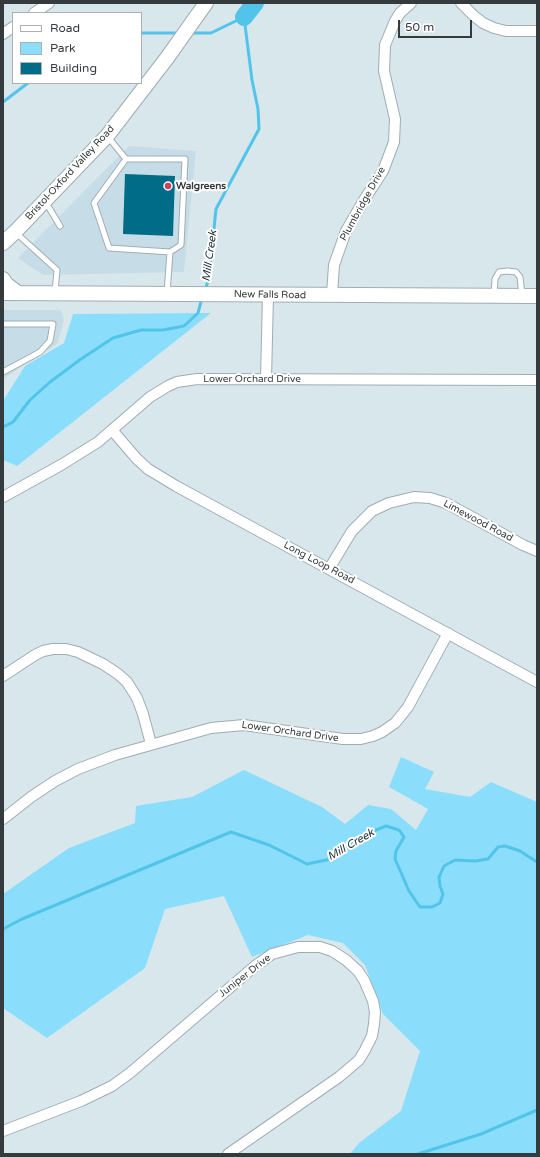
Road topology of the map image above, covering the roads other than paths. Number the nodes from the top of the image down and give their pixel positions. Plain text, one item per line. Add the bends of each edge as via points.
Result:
1 (49, 3) edge
2 (206, 3) edge
3 (411, 3) edge
4 (461, 3) edge
5 (36, 12) edge
6 (537, 31) edge
7 (107, 136) junction
8 (126, 159) junction
9 (45, 200) junction
10 (60, 226) dead end
11 (15, 232) junction
12 (3, 243) edge
13 (170, 252) junction
14 (3, 279) edge
15 (3, 293) edge
16 (18, 293) junction
17 (55, 293) junction
18 (167, 294) junction
19 (268, 295) junction
20 (332, 295) junction
21 (494, 296) junction
22 (522, 296) junction
23 (537, 296) edge
24 (3, 324) edge
25 (3, 372) edge
26 (266, 379) junction
27 (537, 380) edge
28 (112, 430) junction
29 (3, 498) edge
30 (537, 551) edge
31 (329, 569) junction
32 (448, 634) junction
33 (3, 676) edge
34 (537, 682) edge
35 (151, 744) junction
36 (3, 818) edge
37 (3, 1131) edge
38 (228, 1154) edge

1 - 5 street
2 - 7 main road, Bristol-Oxford Valley Road via 168,58
3 - 20 street, Plumbridge Drive via 395,21 385,45 384,71 395,119 394,142 383,171 346,231 334,265
4 - 6 street via 483,23 494,28
7 - 8 lane
7 - 9 main road, Bristol-Oxford Valley Road
8 - 13 lane via 185,159 181,245
8 - 13 lane via 94,203 109,248
9 - 10 lane
9 - 11 main road, Bristol-Oxford Valley Road
11 - 12 main road, Bristol-Oxford Valley Road
11 - 17 lane via 57,270
13 - 18 lane
14 - 16 main road
15 - 16 main road, New Falls Road
16 - 17 main road, New Falls Road
17 - 18 main road, New Falls Road
18 - 19 main road, New Falls Road
19 - 20 main road, New Falls Road
19 - 26 street
20 - 21 main road, New Falls Road
21 - 22 main road, New Falls Road
21 - 22 lane via 495,279 499,272 507,271 516,272 520,277
22 - 23 main road, New Falls Road
24 - 25 lane via 53,324 50,341 40,352
26 - 27 street, Lower Orchard Drive
26 - 28 street, Lower Orchard Drive via 197,379 177,382 150,397
28 - 29 street, Lower Orchard Drive via 83,452
28 - 31 street, Long Loop Road via 148,469
30 - 31 street, Limewood Road via 446,503 414,497 389,503 372,511 352,532
31 - 32 street, Long Loop Road
32 - 34 street, Long Loop Road
32 - 35 street, Lower Orchard Drive via 408,707 395,724 373,736 343,739 244,725 225,725
33 - 35 street via 42,651 66,649 78,652 103,664 127,682 137,698
35 - 36 street, Lower Orchard Drive via 78,769 55,781
37 - 38 street, Juniper Drive via 81,1101 112,1086 272,954 312,946 332,951 358,971 373,1000 374,1024 372,1036 365,1050 359,1060 339,1077

